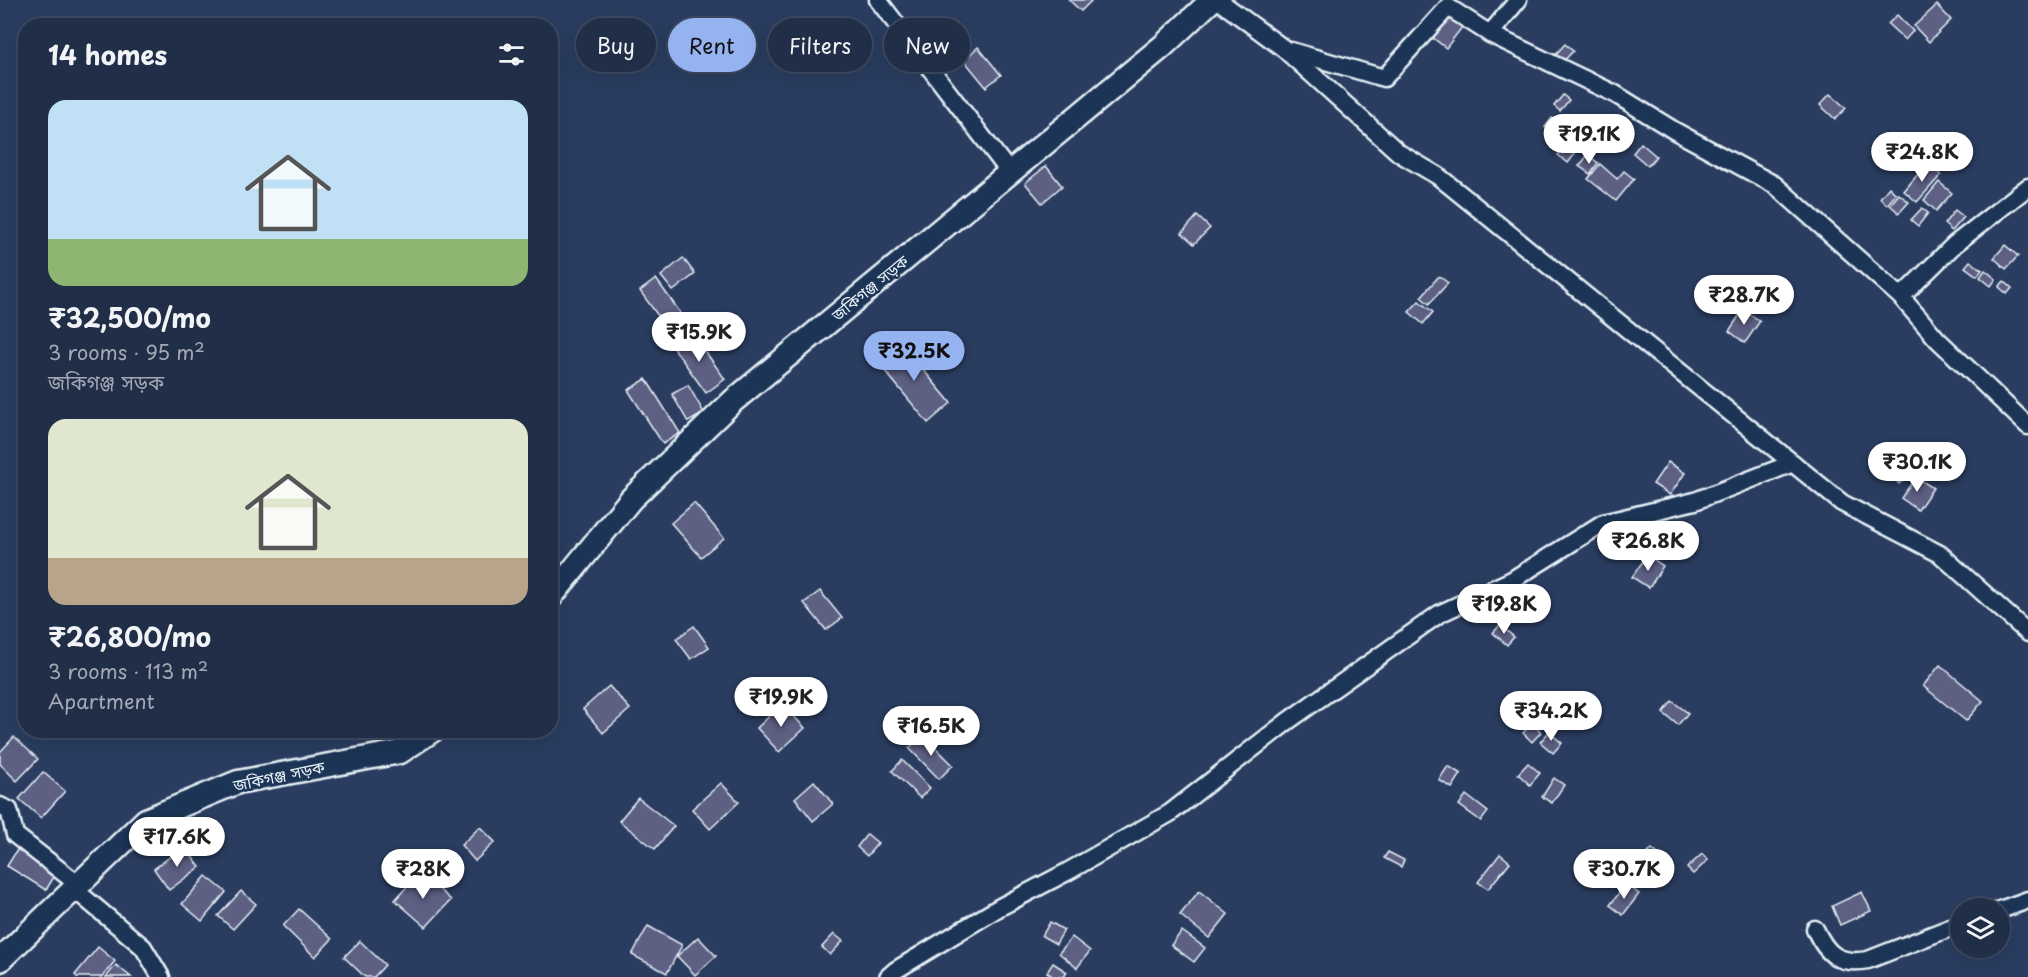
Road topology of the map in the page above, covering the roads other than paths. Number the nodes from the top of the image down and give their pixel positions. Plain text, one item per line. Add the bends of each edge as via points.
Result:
1 (878, 0) edge
2 (1212, 0) edge
3 (1218, 0) edge
4 (1226, 0) edge
5 (1518, 0) edge
6 (1490, 34) junction
7 (1010, 172) junction
8 (2028, 187) edge
9 (1901, 297) junction
10 (2028, 426) edge
11 (1793, 463) junction
12 (558, 588) edge
13 (2028, 633) edge
14 (421, 738) edge
15 (0, 806) edge
16 (77, 887) junction
17 (2028, 900) edge
18 (2010, 906) edge
19 (1950, 928) edge
20 (1815, 929) dead end
21 (0, 960) edge
22 (162, 977) edge
23 (888, 977) edge

1 - 7 street
2 - 7 main road, জকিগঞ্জ সড়ক via 1163,46
3 - 11 street via 1282,48 1399,153 1438,176
4 - 6 street via 1295,54 1384,78 1448,7
5 - 6 street
6 - 9 street via 1615,94 1775,185
7 - 12 main road, জকিগঞ্জ সড়ক via 733,401 631,499
8 - 9 street via 1955,244
9 - 10 street via 1937,339
11 - 13 street via 1842,503 1940,555
11 - 23 street via 1695,501 1603,524 1512,580 1439,614 1288,721 1170,813 1000,907
14 - 16 main road, জকিগঞ্জ সড়ক via 400,752 238,782 146,820
15 - 16 street via 9,810 15,835
16 - 21 main road, জকিগঞ্জ সড়ক
16 - 22 street via 143,947
17 - 18 street
19 - 20 street via 1853,963 1833,956 1822,945

